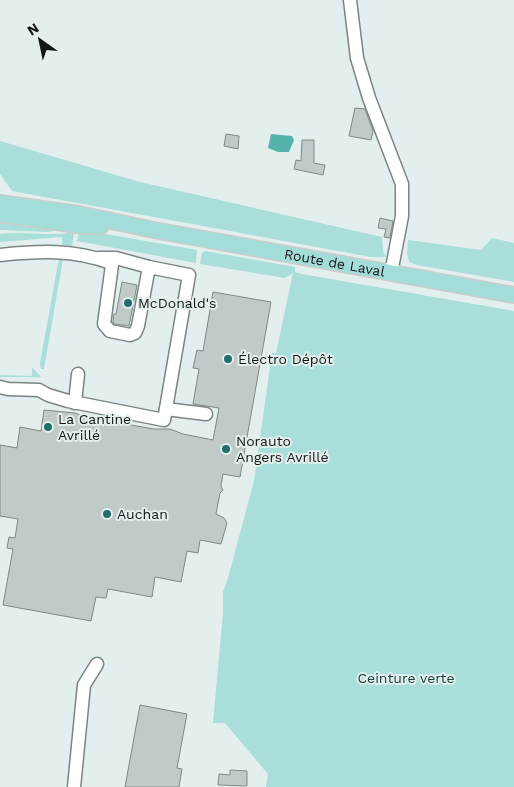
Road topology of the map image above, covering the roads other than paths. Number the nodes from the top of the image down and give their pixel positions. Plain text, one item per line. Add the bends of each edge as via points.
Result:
1 (350, 0) edge
2 (0, 203) edge
3 (0, 214) edge
4 (154, 230) junction
5 (0, 254) edge
6 (99, 258) junction
7 (149, 267) junction
8 (391, 273) junction
9 (514, 295) edge
10 (78, 374) dead end
11 (4, 388) edge
12 (75, 403) junction
13 (166, 409) junction
14 (206, 414) dead end
15 (97, 664) dead end
16 (74, 787) edge

1 - 8 street via 357,58 402,184 402,216
2 - 4 main road, Route de Laval via 79,214
3 - 4 main road, Route de Laval
4 - 8 main road, Route de Laval via 297,261
5 - 6 street via 54,250
6 - 7 street via 116,258
6 - 7 street via 112,265 104,324 110,332 136,333
7 - 13 street via 189,275
8 - 9 main road, Route de Laval
10 - 12 street
11 - 12 street via 39,390
12 - 13 street via 164,420
13 - 14 street
15 - 16 street via 84,685

